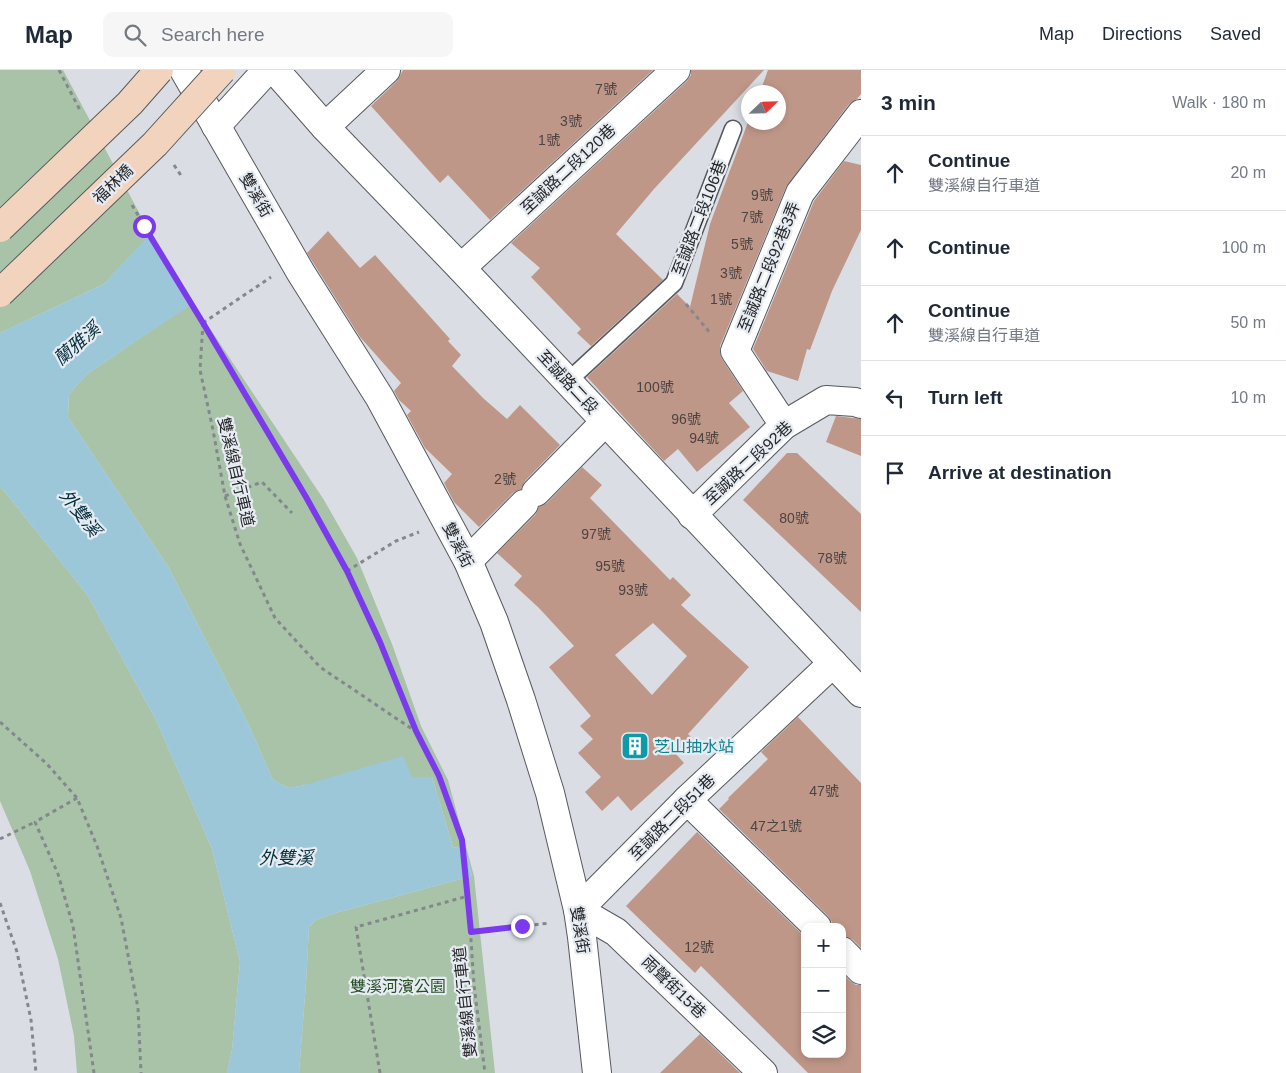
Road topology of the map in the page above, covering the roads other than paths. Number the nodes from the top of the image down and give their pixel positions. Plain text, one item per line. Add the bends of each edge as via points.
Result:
1 (160, 70) edge
2 (184, 70) edge
3 (222, 70) edge
4 (267, 70) edge
5 (275, 70) edge
6 (386, 70) edge
7 (676, 70) edge
8 (861, 114) edge
9 (216, 126) junction
10 (325, 128) junction
11 (733, 130) dead end
12 (0, 228) edge
13 (461, 268) junction
14 (0, 293) edge
15 (567, 382) junction
16 (859, 398) edge
17 (605, 422) junction
18 (784, 425) junction
19 (692, 515) junction
20 (468, 561) junction
21 (833, 664) junction
22 (861, 693) edge
23 (687, 800) junction
24 (578, 910) junction
25 (813, 923) edge
26 (846, 955) edge
27 (861, 970) edge
28 (597, 1073) edge
29 (764, 1073) edge

1 - 12 main road, bridge
2 - 9 street, 雙溪街
3 - 14 main road, 福林橋, bridge via 155,144
4 - 9 street
5 - 10 street, 至誠路二段
6 - 10 street
7 - 13 street, 至誠路二段120巷
8 - 18 street, 至誠路二段92巷3弄 via 800,193 735,351
9 - 20 street, 雙溪街 via 301,273 380,398
10 - 13 street, 至誠路二段
11 - 15 lane, 至誠路二段106巷 via 674,283
13 - 15 street, 至誠路二段
15 - 17 street, 至誠路二段
16 - 18 street, 至誠路二段92巷 via 826,400
17 - 19 street, 至誠路二段
17 - 20 street
18 - 19 street, 至誠路二段92巷
19 - 21 street, 至誠路二段
20 - 24 street, 雙溪街 via 494,622 521,700 550,793
21 - 22 street, 至誠路二段
21 - 23 street, 至誠路二段51巷
23 - 24 street, 至誠路二段51巷
23 - 25 street
24 - 28 street, 雙溪街
24 - 29 street, 雨聲街15巷 via 616,932
26 - 27 street

